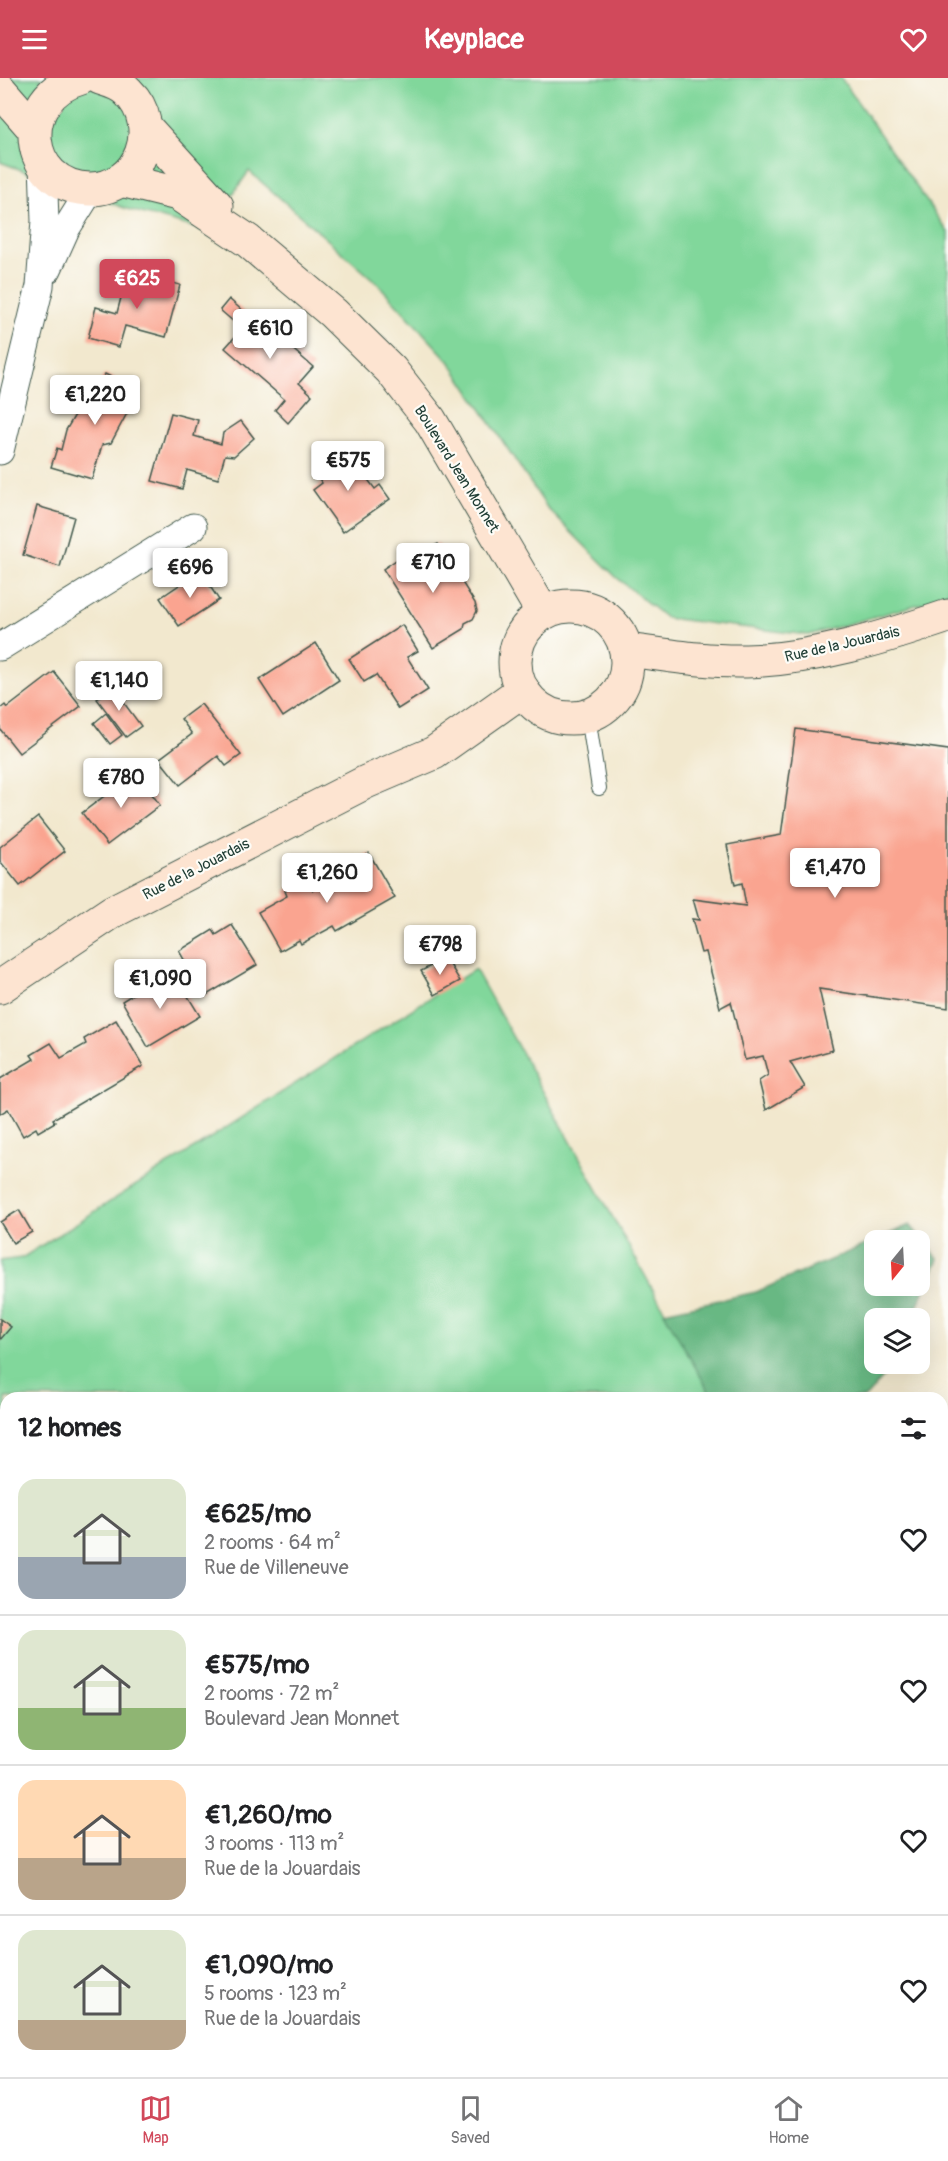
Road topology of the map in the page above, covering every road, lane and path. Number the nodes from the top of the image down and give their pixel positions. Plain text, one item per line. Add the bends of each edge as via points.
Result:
1 (100, 78) edge
2 (62, 80) edge
3 (0, 90) edge
4 (140, 102) edge
5 (34, 129) junction
6 (43, 164) junction
7 (106, 184) junction
8 (248, 241) junction
9 (40, 286) junction
10 (0, 451) edge
11 (192, 527) dead end
12 (543, 613) junction
13 (948, 616) edge
14 (0, 648) edge
15 (627, 650) junction
16 (523, 690) junction
17 (588, 716) junction
18 (599, 788) dead end
19 (0, 987) edge

1 - 4 main road, Boulevard Jean Monnet via 121,87
2 - 5 main road via 38,111
3 - 5 main road
4 - 7 main road via 146,143 141,158 132,170
4 - 8 main road, Boulevard Jean Monnet
5 - 6 main road
6 - 7 main road, Boulevard Jean Monnet via 72,186
6 - 9 street via 45,221
7 - 8 main road, Boulevard Jean Monnet via 178,194
7 - 9 street via 66,229
8 - 12 main road, Boulevard Jean Monnet via 333,313 391,370 430,420
9 - 10 street
11 - 14 street
12 - 15 main road via 574,605 589,608 614,624
12 - 16 main road via 520,639 515,656 516,674
13 - 15 main road, Rue de la Jouardais via 800,657 745,661
15 - 17 main road via 624,683 603,708
16 - 17 main road via 534,704 551,714 569,718
16 - 19 main road, Rue de la Jouardais via 434,753 366,782 112,912
17 - 18 lane

